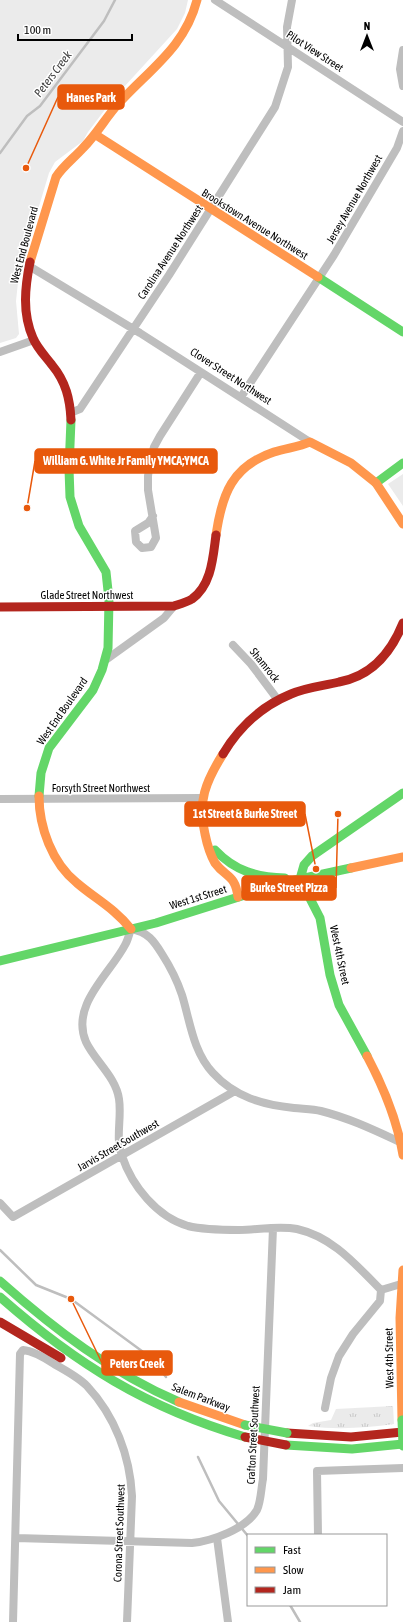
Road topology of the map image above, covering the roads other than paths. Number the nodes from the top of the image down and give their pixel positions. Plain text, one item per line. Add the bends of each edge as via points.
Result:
1 (197, 0) edge
2 (215, 0) edge
3 (292, 0) edge
4 (287, 45) junction
5 (403, 50) edge
6 (403, 86) edge
7 (403, 122) edge
8 (403, 131) edge
9 (96, 135) junction
10 (211, 210) junction
11 (30, 266) junction
12 (318, 277) junction
13 (133, 329) junction
14 (403, 332) edge
15 (34, 340) junction
16 (0, 352) edge
17 (201, 372) junction
18 (241, 397) junction
19 (70, 413) junction
20 (310, 442) junction
21 (403, 463) edge
22 (376, 482) junction
23 (153, 516) dead end
24 (403, 524) edge
25 (174, 606) junction
26 (0, 607) edge
27 (108, 607) junction
28 (403, 623) edge
29 (233, 644) dead end
30 (107, 659) junction
31 (278, 700) junction
32 (403, 793) edge
33 (202, 798) junction
34 (0, 799) edge
35 (39, 799) junction
36 (208, 842) junction
37 (403, 857) edge
38 (300, 878) junction
39 (238, 897) junction
40 (132, 929) junction
41 (0, 961) edge
42 (234, 1091) junction
43 (400, 1142) junction
44 (403, 1155) edge
45 (121, 1156) junction
46 (0, 1203) edge
47 (273, 1228) junction
48 (403, 1270) edge
49 (0, 1281) edge
50 (402, 1284) junction
51 (381, 1290) junction
52 (0, 1297) edge
53 (0, 1322) edge
54 (157, 1405) junction
55 (324, 1408) dead end
56 (402, 1420) edge
57 (403, 1432) edge
58 (403, 1445) edge
59 (403, 1468) edge
60 (318, 1534) edge
61 (16, 1538) junction
62 (217, 1538) junction
63 (130, 1542) junction
64 (13, 1622) edge
65 (127, 1622) edge
66 (228, 1622) edge

1 - 9 main road, West End Boulevard via 188,29 110,114
2 - 4 street, Pilot View Street
3 - 4 street, Carolina Avenue Northwest
4 - 7 street, Pilot View Street
4 - 10 street, Carolina Avenue Northwest via 288,66 275,107
5 - 6 street via 400,69
8 - 12 street, Jersey Avenue Northwest via 397,148 381,176
9 - 10 main road, Brookstown Avenue Northwest
9 - 11 main road, West End Boulevard via 61,168 56,177
10 - 12 main road, Brookstown Avenue Northwest
10 - 13 street, Carolina Avenue Northwest
11 - 13 street, Clover Street Northwest
11 - 15 main road, West End Boulevard via 24,296 28,328
12 - 14 main road, Brookstown Avenue Northwest
12 - 18 street, Jersey Avenue Northwest
13 - 17 street, Clover Street Northwest
13 - 19 street, Carolina Avenue Northwest via 80,409
15 - 16 street
15 - 19 main road, West End Boulevard via 62,376 67,389
17 - 18 street, Clover Street Northwest
17 - 23 street via 154,448 148,476
18 - 20 street, Clover Street Northwest
19 - 27 main road, West End Boulevard via 68,476 72,509 83,535 108,575
20 - 22 main road, Clover Street Northwest via 351,463
20 - 25 main road, Glade Street Northwest via 258,459 241,471 222,500 218,513 211,572 207,582 193,598
21 - 22 main road
22 - 24 main road, Clover Street Northwest
25 - 27 main road, Glade Street Northwest
25 - 30 street, Glade Street Northwest via 164,618
26 - 27 main road, Glade Street Northwest
27 - 30 main road, West End Boulevard
28 - 31 main road via 389,652 364,674 350,680 305,689
29 - 31 street, Shamrock
30 - 35 main road, West End Boulevard via 98,681 79,710 48,749 41,774
31 - 33 main road via 253,716 232,740 213,771
32 - 38 main road via 312,856 304,865
33 - 35 street, Forsyth Street Northwest
33 - 36 main road via 203,826
34 - 35 street, Forsyth Street Northwest
35 - 40 main road, West End Boulevard via 48,838 67,874 114,910
36 - 38 main road via 227,863 245,873 266,878
36 - 39 main road via 214,861 235,881
37 - 38 main road, West 1st Street
38 - 39 main road, West 1st Street
38 - 43 main road, West 4th Street via 320,918 330,975 339,1005 383,1086
39 - 40 main road, West 1st Street
40 - 41 main road, West 1st Street
40 - 42 street via 148,934 175,974 202,1058 212,1073
40 - 45 street via 125,946 87,1002 82,1029 92,1053 119,1099 118,1137
42 - 43 street via 250,1100 268,1105 319,1111 341,1117
42 - 45 street, Jarvis Street Southwest
43 - 44 main road, West 4th Street
45 - 46 street, Jarvis Street Southwest via 13,1217
45 - 47 street via 148,1200 173,1220 189,1226 211,1229
47 - 51 street via 297,1229 319,1236 335,1245
47 - 62 street, Crafton Street Southwest via 260,1504 246,1521
48 - 50 main road, West 4th Street
49 - 57 main road, Salem Parkway, bridge via 59,1331 109,1366 181,1403 245,1425 287,1433 351,1437
50 - 51 street
50 - 56 main road, West 4th Street
51 - 55 street via 380,1301 339,1356
52 - 54 main road via 79,1360 120,1386
53 - 54 main road via 138,1403
54 - 58 main road, bridge via 196,1422 245,1437 286,1445 352,1449
56 - 58 main road, West 4th Street, bridge
59 - 60 street via 317,1471
61 - 63 street, Crafton Street Southwest
61 - 63 street, Corona Street Southwest via 20,1354 28,1350 72,1374 86,1385 106,1410 126,1453 131,1477
61 - 64 street
62 - 63 street, Crafton Street Southwest via 192,1543
62 - 66 street
63 - 65 street, Corona Street Southwest

